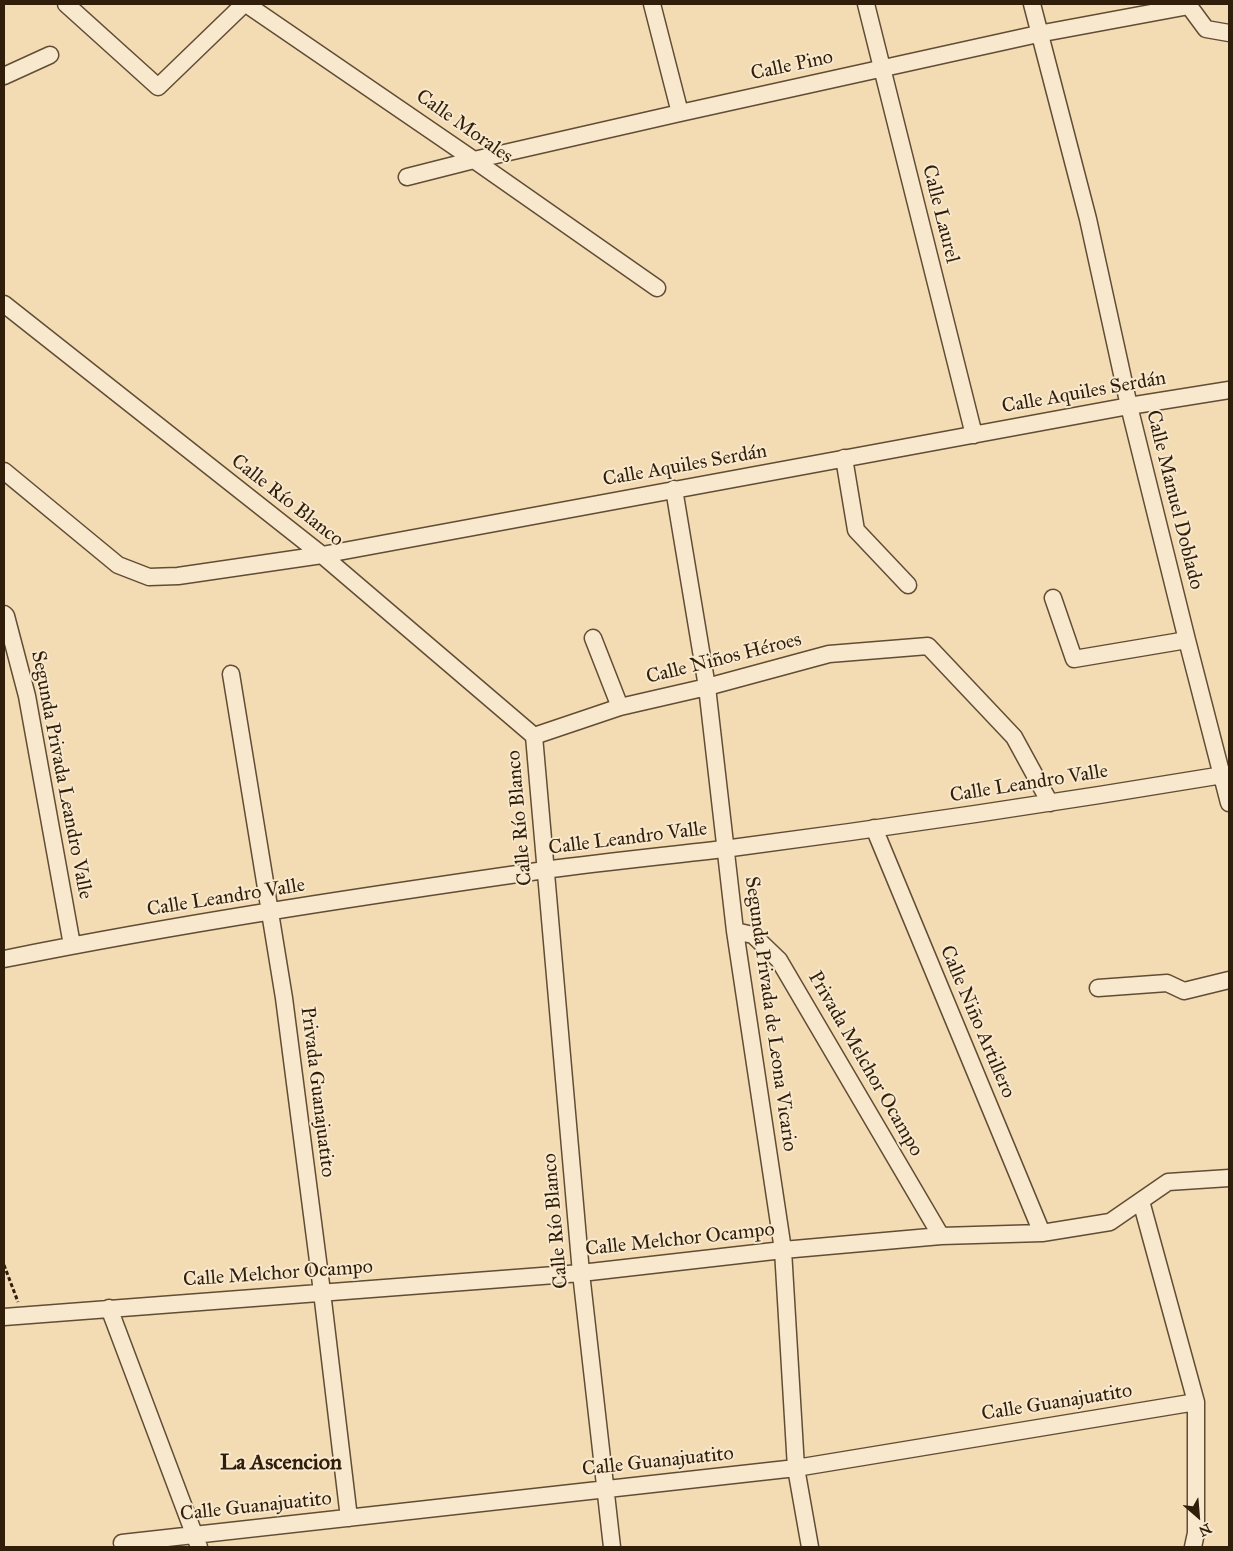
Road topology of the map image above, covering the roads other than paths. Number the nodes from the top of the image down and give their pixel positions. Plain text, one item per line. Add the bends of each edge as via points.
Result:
1 (66, 4) edge
2 (245, 4) edge
3 (652, 4) edge
4 (866, 4) edge
5 (1032, 4) edge
6 (1189, 5) edge
7 (1229, 33) edge
8 (1038, 34) junction
9 (50, 55) dead end
10 (881, 68) junction
11 (4, 76) edge
12 (680, 112) junction
13 (474, 160) junction
14 (407, 177) dead end
15 (657, 288) dead end
16 (4, 304) edge
17 (1229, 390) edge
18 (1129, 406) junction
19 (974, 435) junction
20 (844, 458) junction
21 (4, 471) edge
22 (674, 489) junction
23 (322, 555) junction
24 (908, 586) dead end
25 (1053, 598) dead end
26 (4, 614) edge
27 (7, 631) edge
28 (593, 638) dead end
29 (1187, 640) junction
30 (231, 674) dead end
31 (707, 687) junction
32 (620, 707) junction
33 (534, 736) junction
34 (1226, 774) edge
35 (1229, 802) edge
36 (1050, 803) junction
37 (874, 828) junction
38 (725, 849) junction
39 (547, 870) junction
40 (269, 911) junction
41 (735, 932) junction
42 (72, 945) junction
43 (4, 959) edge
44 (1229, 980) edge
45 (1098, 988) dead end
46 (1229, 1178) edge
47 (1141, 1201) junction
48 (1042, 1233) junction
49 (941, 1236) junction
50 (783, 1250) junction
51 (581, 1272) junction
52 (322, 1292) junction
53 (109, 1308) junction
54 (4, 1317) edge
55 (1196, 1402) junction
56 (796, 1468) junction
57 (606, 1489) junction
58 (349, 1518) junction
59 (197, 1541) edge
60 (122, 1543) dead end
61 (612, 1547) edge
62 (810, 1547) edge
63 (1192, 1547) edge

1 - 2 street via 158,86
2 - 13 street, Calle Morales
3 - 12 street
4 - 10 street, Calle Laurel
5 - 8 street, Calle Manuel Doblado
6 - 7 street via 1206,29
6 - 8 street, Calle Pino
8 - 10 street, Calle Pino
8 - 18 street, Calle Manuel Doblado via 1088,219
9 - 11 street
10 - 12 street, Calle Pino
10 - 19 street, Calle Laurel
12 - 13 street, Calle Pino
13 - 14 street, Calle Pino
13 - 15 street, Calle Morales
16 - 23 street, Calle Río Blanco
17 - 18 street, Calle Aquiles Serdán
18 - 19 street, Calle Aquiles Serdán
18 - 29 street, Calle Manuel Doblado
19 - 20 street, Calle Aquiles Serdán
20 - 22 street, Calle Aquiles Serdán
20 - 24 street via 856,530
21 - 23 street, Calle Aquiles Serdán via 118,565 149,576 178,576
22 - 23 street, Calle Aquiles Serdán
22 - 31 street, Segunda Privada de Leona Vicario
23 - 33 street, Calle Río Blanco
25 - 29 street via 1074,659
26 - 27 street, Segunda Privada Leandro Valle
27 - 42 street, Segunda Privada Leandro Valle via 27,696
28 - 32 street
29 - 34 street, Calle Manuel Doblado
30 - 40 street, Privada Guanajuatito
31 - 32 street, Calle Niños Héroes
31 - 36 street, Calle Niños Héroes via 829,654 928,646 1014,737
31 - 38 street, Segunda Privada de Leona Vicario
32 - 33 street, Calle Niños Héroes
33 - 39 street, Calle Río Blanco
34 - 35 street, Calle Manuel Doblado
34 - 36 street, Calle Leandro Valle
36 - 37 street, Calle Leandro Valle
37 - 38 street, Calle Leandro Valle
37 - 48 street, Calle Niño Artillero
38 - 39 street, Calle Leandro Valle
38 - 41 street, Segunda Privada de Leona Vicario
39 - 40 street, Calle Leandro Valle
39 - 51 street, Calle Río Blanco
40 - 42 street, Calle Leandro Valle
40 - 52 street, Privada Guanajuatito via 284,998
41 - 49 street, Privada Melchor Ocampo via 753,935 779,960
41 - 50 street, Segunda Privada de Leona Vicario
42 - 43 street, Calle Leandro Valle
44 - 45 street via 1184,991 1167,983
46 - 47 street, Calle Melchor Ocampo via 1168,1182
47 - 48 street, Calle Melchor Ocampo via 1110,1222
47 - 55 street
48 - 49 street, Calle Melchor Ocampo
49 - 50 street, Calle Melchor Ocampo
50 - 51 street, Calle Melchor Ocampo
50 - 56 street, Segunda Privada de Leona Vicario
51 - 52 street, Calle Melchor Ocampo
51 - 57 street, Calle Río Blanco
52 - 53 street, Calle Melchor Ocampo
52 - 58 street, Privada Guanajuatito
53 - 54 street, Calle Melchor Ocampo
53 - 59 street
55 - 56 street, Calle Guanajuatito
55 - 63 street via 1196,1533
56 - 57 street, Calle Guanajuatito
56 - 62 street, Segunda Privada de Leona Vicario
57 - 58 street, Calle Guanajuatito
57 - 61 street, Calle Río Blanco
58 - 59 street, Calle Guanajuatito
59 - 60 street, Calle Guanajuatito

